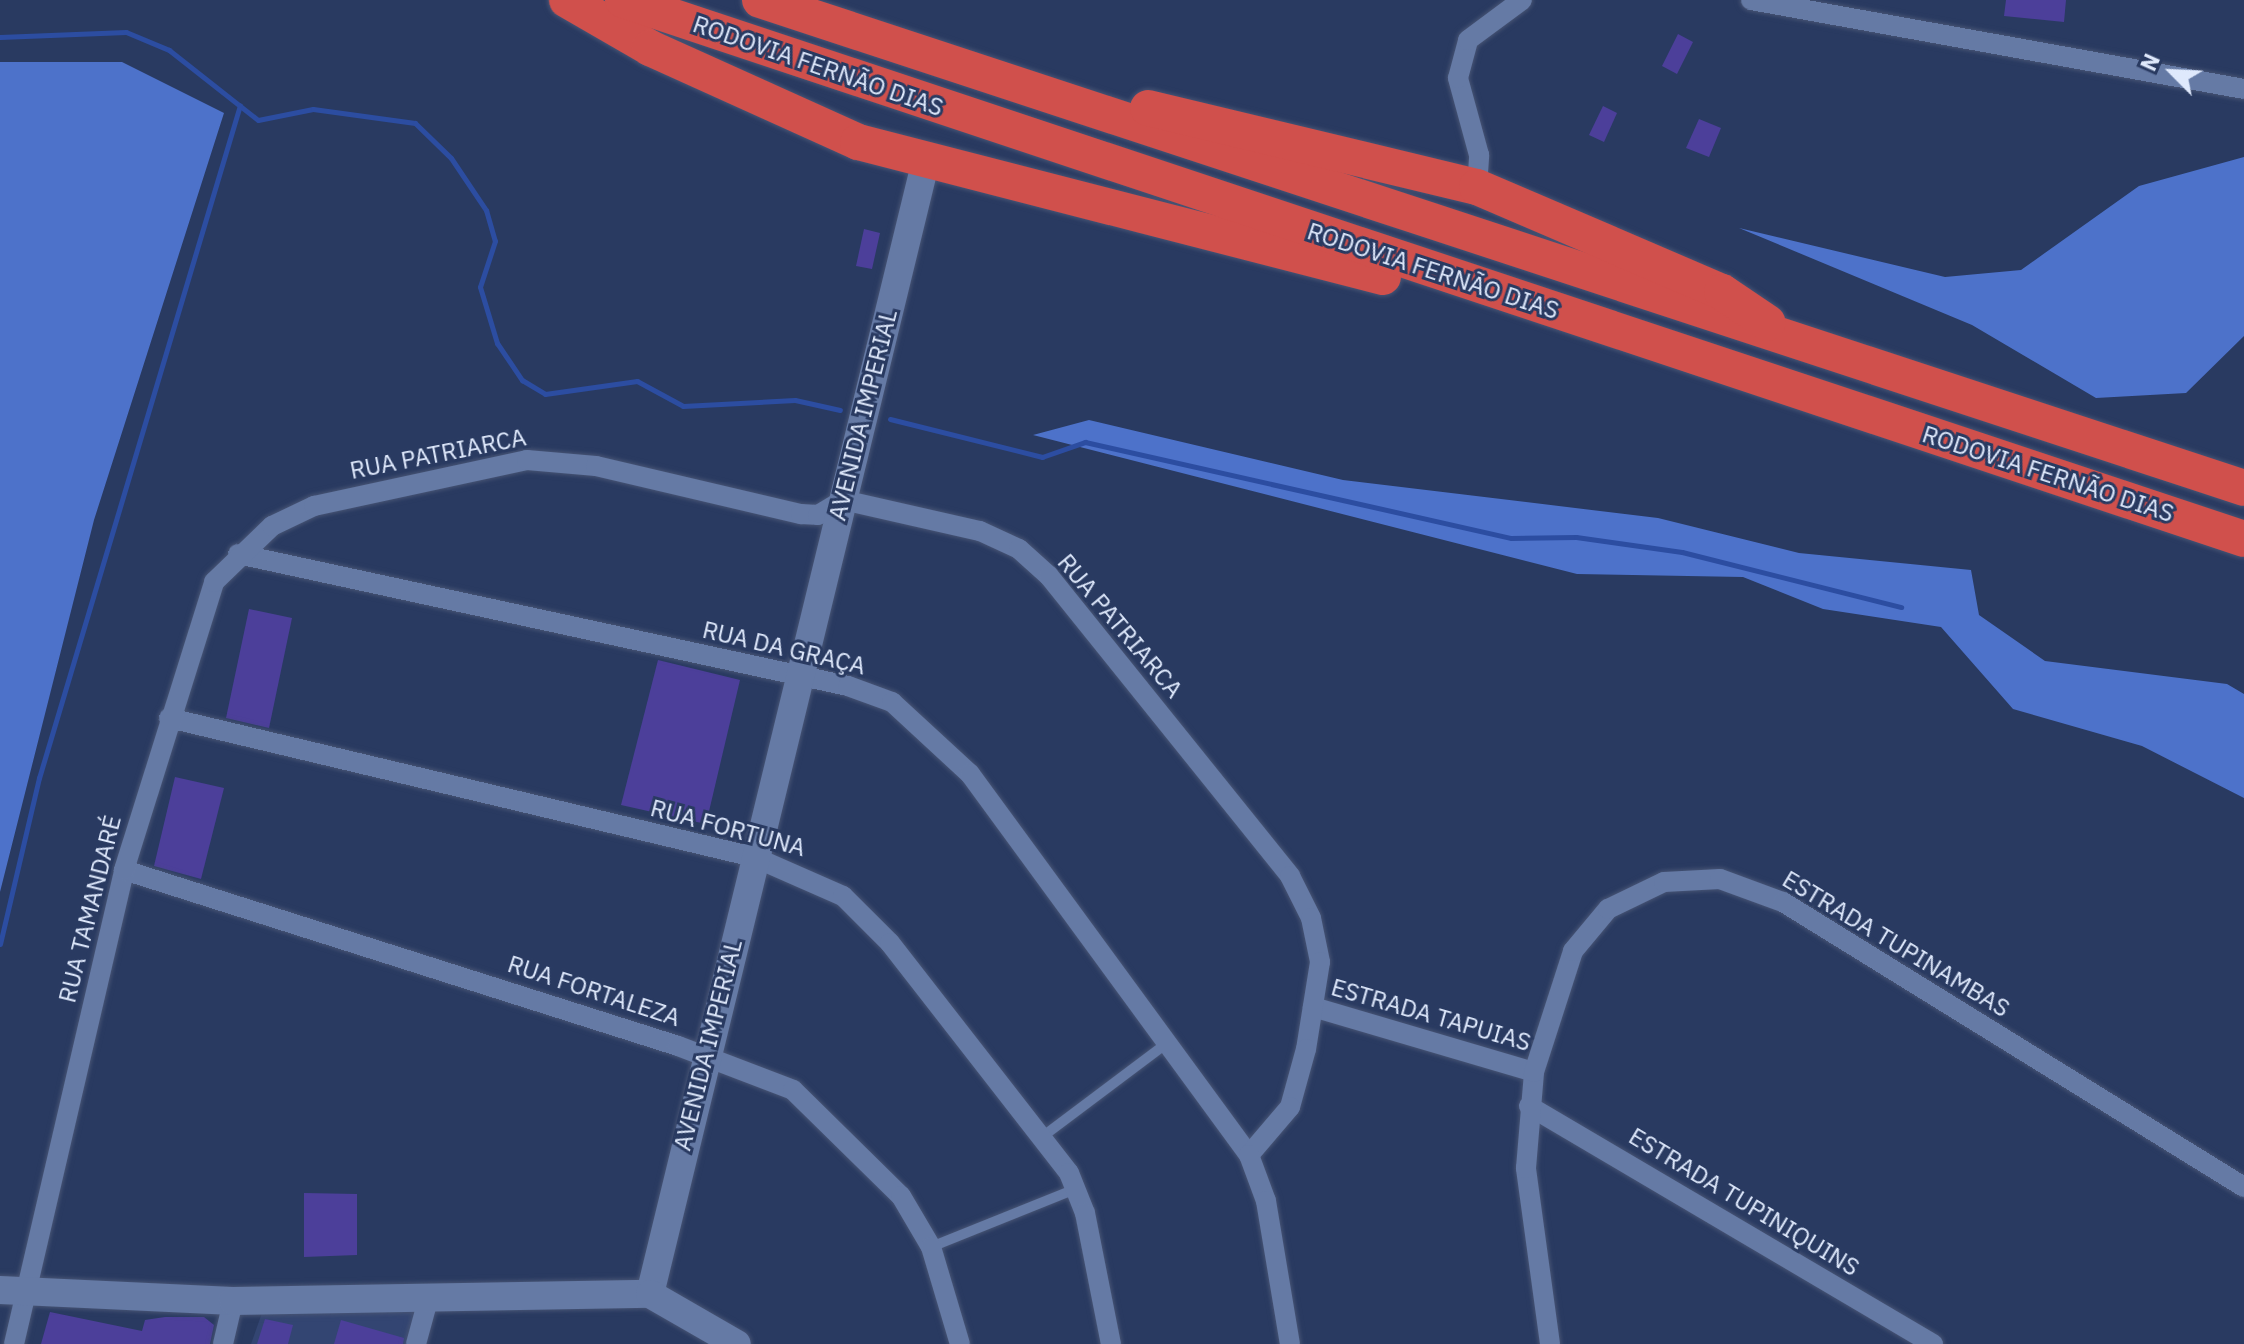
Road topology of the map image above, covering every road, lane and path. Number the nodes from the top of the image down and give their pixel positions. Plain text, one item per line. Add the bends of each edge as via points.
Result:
1 (567, 0) edge
2 (623, 0) edge
3 (760, 0) edge
4 (1522, 0) edge
5 (1751, 0) edge
6 (953, 65) junction
7 (2244, 89) edge
8 (925, 164) junction
9 (1477, 187) junction
10 (1539, 306) junction
11 (1802, 347) junction
12 (2244, 488) edge
13 (843, 500) junction
14 (2244, 539) edge
15 (238, 554) junction
16 (799, 676) junction
17 (169, 718) junction
18 (754, 857) junction
19 (124, 870) junction
20 (1313, 1007) junction
21 (1167, 1043) junction
22 (704, 1055) junction
23 (1534, 1072) junction
24 (1529, 1106) junction
25 (1042, 1137) junction
26 (1249, 1155) junction
27 (2244, 1187) edge
28 (1075, 1189) junction
29 (931, 1247) junction
30 (13, 1290) edge
31 (650, 1294) junction
32 (429, 1296) junction
33 (233, 1301) junction
34 (14, 1344) edge
35 (223, 1344) edge
36 (416, 1344) edge
37 (737, 1344) edge
38 (960, 1344) edge
39 (1111, 1344) edge
40 (1290, 1344) edge
41 (1550, 1344) edge
42 (1933, 1344) edge

1 - 8 highway via 771,106
2 - 10 highway, RODOVIA FERNÃO DIAS
3 - 6 highway, RODOVIA FERNÃO DIAS
4 - 9 street via 1468,40 1458,78 1479,155
5 - 7 street
6 - 9 highway
6 - 11 highway, RODOVIA FERNÃO DIAS
8 - 10 highway via 1407,284
8 - 13 main road, AVENIDA IMPERIAL
9 - 11 highway via 1722,292
10 - 14 highway, RODOVIA FERNÃO DIAS
11 - 12 highway, RODOVIA FERNÃO DIAS
13 - 15 street, RUA PATRIARCA via 818,515 801,514 596,466 527,460 314,506 272,526
13 - 16 main road, AVENIDA IMPERIAL
13 - 20 street, RUA PATRIARCA via 980,531 1019,549 1049,576 1290,876 1320,962
15 - 16 street, RUA DA GRAÇA
15 - 17 street, RUA TAMANDARÉ via 214,582
16 - 18 main road, AVENIDA IMPERIAL
16 - 21 street, RUA DA GRAÇA via 892,702 933,733
17 - 18 street, RUA FORTUNA
17 - 19 street, RUA TAMANDARÉ
18 - 22 main road, AVENIDA IMPERIAL
18 - 25 street, RUA FORTUNA via 843,896 890,943
19 - 22 street, RUA FORTALEZA
19 - 30 street, RUA TAMANDARÉ
20 - 23 street, ESTRADA TAPUIAS
20 - 26 street, RUA PATRIARCA via 1290,1107
21 - 25 lane
21 - 26 street, RUA DA GRAÇA
22 - 29 street, RUA FORTALEZA via 793,1090 856,1145 901,1196
22 - 31 main road, AVENIDA IMPERIAL
23 - 24 street, ESTRADA TUPINAMBAS
23 - 27 street, ESTRADA TUPINAMBAS via 1573,951 1608,909 1664,882 1720,879 1783,902
24 - 41 street via 1526,1168
24 - 42 street, ESTRADA TUPINIQUINS
25 - 28 street, RUA FORTUNA
26 - 40 street via 1266,1201
28 - 29 lane
28 - 39 street, RUA FORTUNA
29 - 38 street, RUA FORTALEZA
30 - 33 main road
30 - 34 street, RUA TAMANDARÉ
31 - 32 main road
31 - 37 main road
32 - 33 main road
32 - 36 street
33 - 35 street

